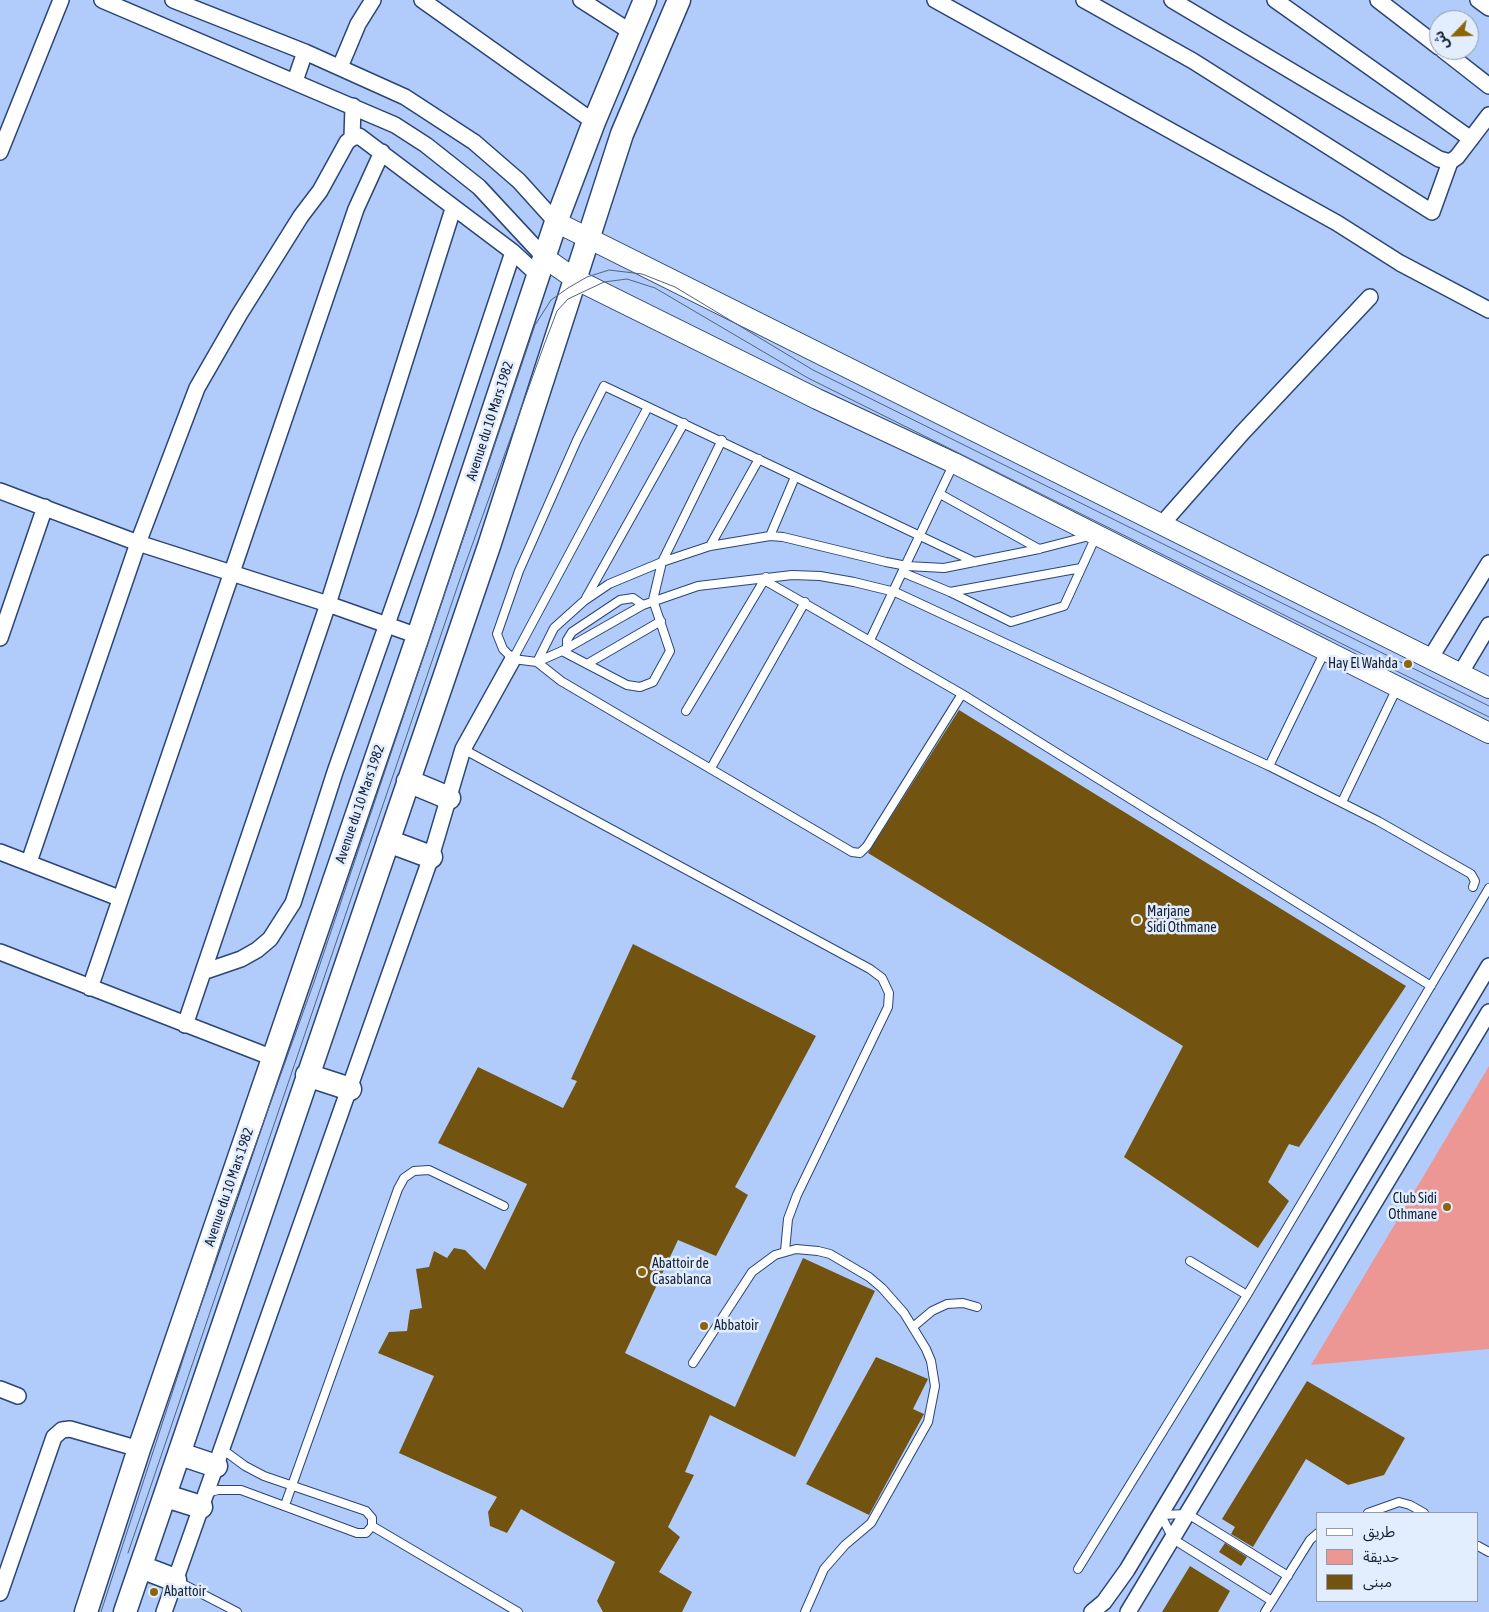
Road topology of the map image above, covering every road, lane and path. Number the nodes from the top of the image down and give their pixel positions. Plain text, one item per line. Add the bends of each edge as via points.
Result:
1 (61, 0) edge
2 (102, 0) edge
3 (173, 0) edge
4 (373, 0) edge
5 (422, 0) edge
6 (581, 0) edge
7 (645, 0) edge
8 (680, 0) edge
9 (935, 0) edge
10 (1084, 0) edge
11 (1172, 0) edge
12 (1275, 0) edge
13 (1378, 0) edge
14 (1478, 0) edge
15 (1489, 8) edge
16 (631, 32) junction
17 (1429, 39) edge
18 (305, 52) junction
19 (1456, 60) edge
20 (340, 68) junction
21 (295, 81) junction
22 (1489, 86) edge
23 (354, 106) junction
24 (1489, 115) edge
25 (594, 122) junction
26 (3, 135) edge
27 (352, 138) junction
28 (1471, 139) junction
29 (0, 152) edge
30 (382, 152) junction
31 (1450, 162) junction
32 (454, 209) junction
33 (556, 222) junction
34 (589, 239) junction
35 (513, 252) junction
36 (542, 267) junction
37 (575, 279) junction
38 (1370, 297) dead end
39 (1489, 310) edge
40 (648, 407) junction
41 (684, 423) junction
42 (722, 440) junction
43 (758, 459) junction
44 (954, 463) junction
45 (795, 477) junction
46 (0, 491) edge
47 (940, 494) junction
48 (45, 507) junction
49 (1161, 525) junction
50 (1097, 534) junction
51 (770, 536) junction
52 (919, 537) junction
53 (138, 543) junction
54 (710, 546) junction
55 (1040, 549) junction
56 (662, 562) junction
57 (975, 562) junction
58 (1489, 563) edge
59 (1081, 568) junction
60 (905, 570) junction
61 (233, 573) junction
62 (765, 578) junction
63 (895, 592) junction
64 (950, 592) junction
65 (653, 600) junction
66 (584, 601) junction
67 (805, 602) junction
68 (328, 604) junction
69 (643, 605) junction
70 (661, 621) junction
71 (386, 624) junction
72 (1489, 625) edge
73 (418, 636) junction
74 (0, 638) edge
75 (870, 640) junction
76 (1326, 649) junction
77 (564, 650) junction
78 (1431, 657) junction
79 (513, 659) junction
80 (537, 662) junction
81 (587, 664) junction
82 (1460, 674) junction
83 (1398, 686) junction
84 (1489, 688) edge
85 (962, 694) junction
86 (686, 711) dead end
87 (1489, 733) edge
88 (464, 749) junction
89 (1269, 766) junction
90 (711, 768) junction
91 (408, 781) junction
92 (449, 798) junction
93 (1342, 802) junction
94 (388, 841) junction
95 (0, 852) edge
96 (431, 857) junction
97 (29, 862) junction
98 (1473, 888) dead end
99 (1489, 888) edge
100 (119, 898) junction
101 (0, 952) edge
102 (1489, 966) edge
103 (203, 972) junction
104 (1431, 986) junction
105 (90, 988) junction
106 (1489, 1012) edge
107 (186, 1024) junction
108 (273, 1058) junction
109 (307, 1075) junction
110 (350, 1089) junction
111 (504, 1206) dead end
112 (785, 1251) junction
113 (1190, 1261) dead end
114 (1247, 1295) junction
115 (978, 1307) dead end
116 (913, 1327) junction
117 (693, 1363) dead end
118 (0, 1389) edge
119 (18, 1396) dead end
120 (139, 1449) junction
121 (180, 1454) junction
122 (219, 1458) junction
123 (292, 1486) junction
124 (166, 1496) junction
125 (204, 1500) junction
126 (285, 1505) junction
127 (1371, 1512) edge
128 (1422, 1512) edge
129 (1188, 1514) junction
130 (1161, 1515) junction
131 (372, 1526) junction
132 (1316, 1535) edge
133 (1173, 1539) junction
134 (141, 1567) junction
135 (1078, 1569) dead end
136 (1288, 1576) junction
137 (175, 1580) junction
138 (0, 1593) edge
139 (1272, 1601) junction
140 (86, 1612) edge
141 (125, 1612) edge
142 (164, 1612) edge
143 (237, 1612) edge
144 (518, 1612) edge
145 (806, 1612) edge
146 (1092, 1612) edge
147 (1128, 1612) edge
148 (1266, 1612) edge

1 - 26 street
2 - 21 street
3 - 18 street
4 - 20 street via 358,24
5 - 25 street
6 - 16 street
7 - 16 main road, Avenue du 10 Mars 1982
8 - 34 main road via 622,134
9 - 39 street
10 - 31 street via 1193,61 1432,212
11 - 31 street
12 - 28 street
13 - 17 street
14 - 15 street
16 - 25 main road, Avenue du 10 Mars 1982
18 - 20 street
18 - 21 street
19 - 22 street
20 - 33 street via 405,97 474,142 512,175
21 - 23 street
23 - 27 street
23 - 36 street via 395,125 457,168 498,206
24 - 28 street
25 - 33 main road, Avenue du 10 Mars 1982
26 - 29 street
27 - 30 street via 360,136
27 - 53 street via 206,372
28 - 31 street
30 - 32 street
30 - 61 street via 356,209
32 - 35 street
32 - 68 street
33 - 34 street
33 - 36 main road, Avenue du 10 Mars 1982
34 - 37 main road
34 - 49 street
35 - 36 street
35 - 71 street
36 - 37 street
36 - 73 main road, Avenue du 10 Mars 1982
37 - 44 street
37 - 91 main road via 489,546
38 - 49 street
40 - 41 lane
40 - 79 lane
40 - 79 lane via 604,386 523,563 497,634 503,649
41 - 42 lane
41 - 66 lane
42 - 43 lane
42 - 56 lane
43 - 45 lane
43 - 54 lane
44 - 47 lane
44 - 50 street
45 - 51 lane
45 - 52 lane
46 - 48 street
47 - 52 lane
47 - 55 lane
48 - 53 street
48 - 74 street
49 - 78 street
50 - 55 lane
50 - 59 lane
50 - 76 street
51 - 54 lane
51 - 60 lane
52 - 57 lane
52 - 60 lane
53 - 61 street
53 - 97 street
54 - 56 lane
55 - 57 lane
56 - 65 lane
56 - 66 lane via 609,584
57 - 60 lane
58 - 78 street
59 - 64 lane
59 - 64 lane via 1064,606 1011,622
60 - 63 lane
60 - 64 lane
61 - 68 street
61 - 100 street
62 - 63 lane via 820,576
62 - 65 lane via 698,586
62 - 67 lane
62 - 86 lane
63 - 75 lane
63 - 89 lane
65 - 69 lane
65 - 70 lane
66 - 80 lane via 554,628
67 - 75 lane
67 - 90 lane
68 - 71 street
68 - 103 street
69 - 77 lane
69 - 77 lane via 632,598 620,600 572,632
70 - 81 lane
70 - 81 lane via 670,651 653,682 633,687
71 - 73 street
71 - 103 street via 293,903 270,939 257,950 241,960
72 - 82 street
73 - 108 main road, Avenue du 10 Mars 1982
75 - 85 lane
76 - 83 street
76 - 89 lane
77 - 80 lane
77 - 81 lane
78 - 82 street
79 - 80 lane
79 - 88 street
80 - 90 lane via 561,681
82 - 84 street
83 - 87 street
83 - 93 lane
85 - 90 lane via 860,853 852,852
85 - 104 lane
88 - 92 street
88 - 112 lane via 882,978 889,993 888,1007 797,1195 788,1220
89 - 93 lane
91 - 92 main road
91 - 94 main road
92 - 96 street
93 - 98 lane via 1472,874
94 - 96 main road
94 - 109 main road
95 - 97 street
96 - 110 street
97 - 100 street
99 - 104 lane
100 - 105 street
101 - 105 street
102 - 130 street
103 - 107 street
104 - 114 lane
105 - 107 street
106 - 129 street
107 - 108 street
108 - 120 main road, Avenue du 10 Mars 1982
109 - 110 main road
109 - 121 main road
110 - 122 street
111 - 123 lane via 429,1170 414,1171 404,1178
112 - 116 lane via 818,1251 856,1268 882,1288
112 - 117 lane via 763,1262 752,1272
113 - 114 lane
114 - 135 lane
115 - 116 lane via 963,1303 947,1304
116 - 145 lane via 926,1349 934,1374 934,1398 928,1422 871,1524 845,1545 824,1569
118 - 119 street
120 - 138 street via 70,1429 62,1430 54,1438
120 - 140 main road, Avenue du 10 Mars 1982
121 - 122 main road
121 - 124 main road
122 - 123 lane
122 - 125 street
123 - 126 lane
123 - 131 lane via 366,1511 372,1518
124 - 125 main road
124 - 134 main road
125 - 126 lane via 218,1490 241,1490
125 - 137 street
126 - 131 lane via 357,1533 366,1533
127 - 128 lane via 1399,1502
129 - 130 lane
129 - 133 street
129 - 136 lane
130 - 133 lane
130 - 146 street via 1115,1589
131 - 144 lane
132 - 136 lane
133 - 139 lane
133 - 147 street
134 - 137 main road
134 - 141 main road
136 - 139 lane
137 - 142 street
137 - 143 lane
139 - 148 lane

